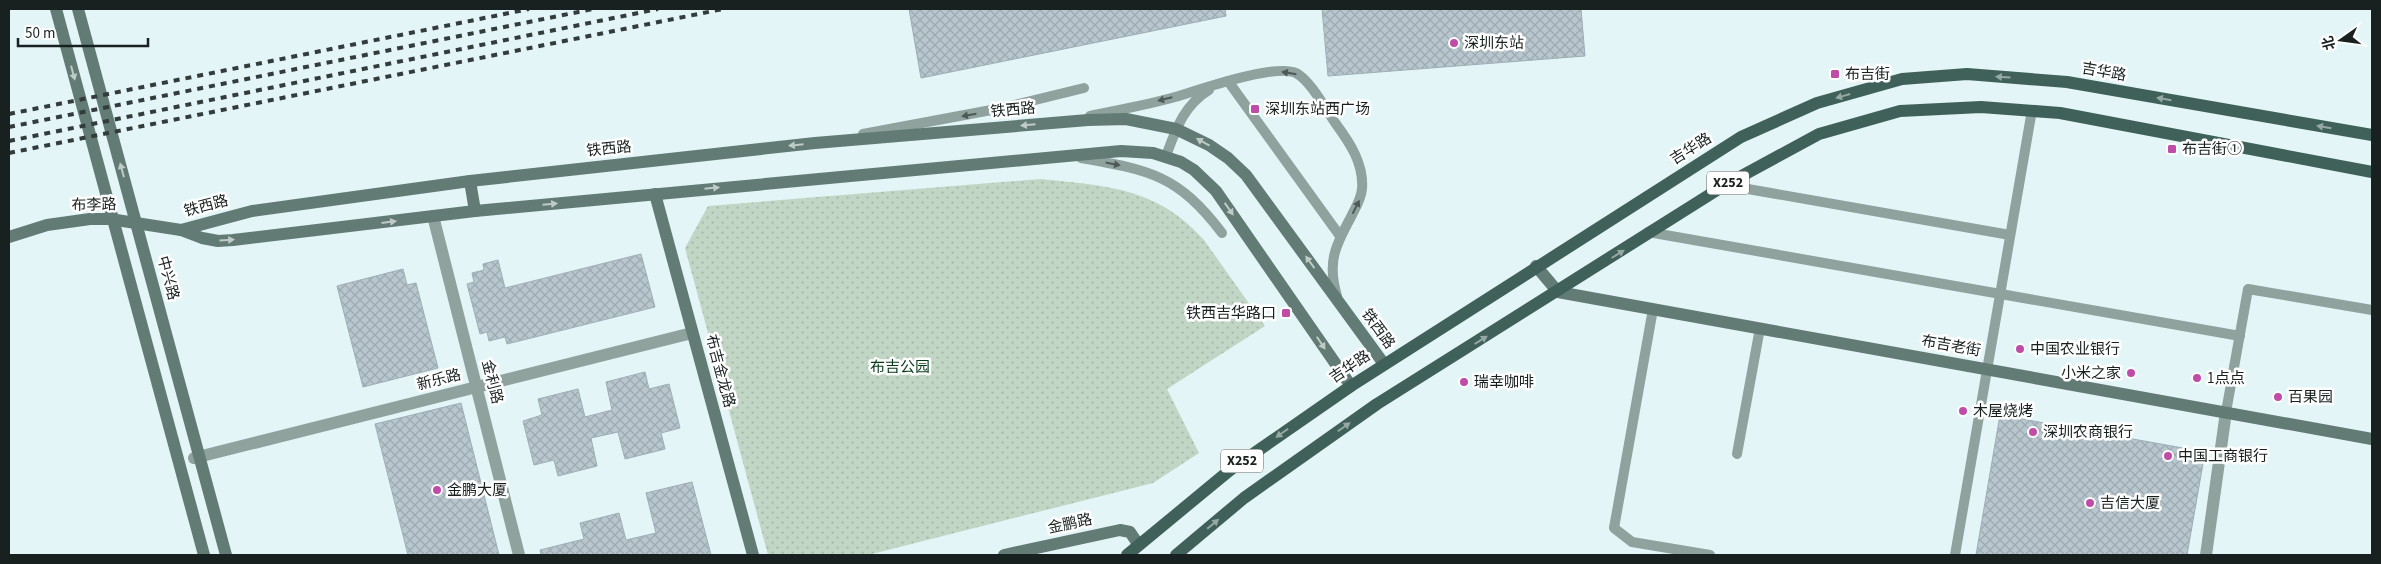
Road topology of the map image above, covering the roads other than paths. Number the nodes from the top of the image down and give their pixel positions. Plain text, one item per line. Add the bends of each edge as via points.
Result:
1 (56, 9) edge
2 (78, 9) edge
3 (1228, 81) junction
4 (1084, 88) dead end
5 (2032, 110) junction
6 (1058, 122) junction
7 (1176, 129) junction
8 (2372, 135) edge
9 (815, 143) junction
10 (1065, 155) junction
11 (1166, 156) junction
12 (2372, 172) edge
13 (470, 181) junction
14 (1725, 185) junction
15 (655, 194) junction
16 (475, 211) junction
17 (433, 216) junction
18 (125, 221) junction
19 (181, 230) junction
20 (1648, 232) junction
21 (1222, 233) dead end
22 (2010, 235) junction
23 (1340, 236) junction
24 (9, 237) edge
25 (1536, 266) junction
26 (1558, 292) junction
27 (2000, 294) junction
28 (1339, 302) junction
29 (1653, 309) junction
30 (2372, 310) edge
31 (1760, 328) junction
32 (692, 333) junction
33 (2240, 336) junction
34 (1384, 364) junction
35 (1987, 369) junction
36 (1351, 386) junction
37 (476, 387) junction
38 (2226, 412) junction
39 (2372, 439) edge
40 (1737, 454) dead end
41 (194, 458) junction
42 (1138, 544) junction
43 (205, 555) edge
44 (220, 555) edge
45 (226, 555) edge
46 (518, 555) edge
47 (753, 555) edge
48 (1004, 555) edge
49 (1127, 555) edge
50 (1176, 555) edge
51 (1710, 555) edge
52 (1955, 555) edge
53 (2206, 555) edge

1 -> 43 main road
45 -> 2 main road, 中兴路
3 -> 6 lane via 1148,104
3 - 7 lane via 1194,100
3 - 23 lane
23 -> 3 lane via 1360,200 1361,171 1350,144 1310,87 1301,76 1291,72
4 -> 9 lane via 986,112
5 - 12 main road, X252
5 - 14 main road, X252 via 1981,107 1900,111 1819,134
5 - 22 lane
6 - 7 main road, 铁西路 via 1126,119
6 -> 9 main road, 铁西路
7 - 11 lane
28 -> 7 main road, 铁西路 via 1246,175 1209,145
8 -> 25 main road, 吉华路 / X252 via 2067,82 1967,74 1902,79 1817,103 1741,137
9 -> 13 main road, 铁西路
10 - 11 main road, 铁西路 via 1121,151
15 -> 10 main road, 铁西路
10 -> 21 lane via 1130,167 1172,183 1198,204
11 -> 36 main road, 铁西路 via 1194,170 1216,191
13 - 16 main road
13 - 19 main road, 铁西路 via 252,211
14 - 20 main road, X252
14 - 22 lane
16 -> 15 main road, 铁西路
15 - 32 main road, 布吉金龙路
16 - 17 main road, 铁西路
19 -> 17 main road, 铁西路 via 202,238 233,240
17 - 37 street, 金利路
18 - 19 main road, 布李路
18 - 24 main road, 布李路 via 90,219 67,222
18 - 41 street
18 - 43 street
26 -> 20 main road, X252
20 - 27 lane
22 - 27 lane
23 - 28 lane via 1332,262 1333,284
25 - 26 main road
25 - 34 main road, 吉华路 / X252
26 - 29 main road, 布吉老街
50 -> 26 main road, X252 via 1244,498 1377,404
27 - 33 lane
27 - 35 lane
28 - 34 main road, 铁西路
29 - 31 main road, 布吉老街
29 - 51 lane via 1614,528 1632,542
30 - 33 lane via 2248,289
31 - 35 main road, 布吉老街
31 - 40 lane
32 - 37 street, 新乐路
32 - 47 main road, 布吉金龙路
33 - 38 lane
34 - 36 main road, 吉华路 / X252
35 - 38 main road, 布吉老街
35 - 52 lane
36 -> 42 main road, 吉华路 / X252 via 1230,470
37 - 41 street, 新乐路
37 - 46 street, 金利路
38 - 39 main road, 布吉老街
38 - 53 street
41 - 44 street
42 - 48 main road, 金鹏路 via 1130,532 1120,530
42 - 49 main road, 吉华路 / X252

